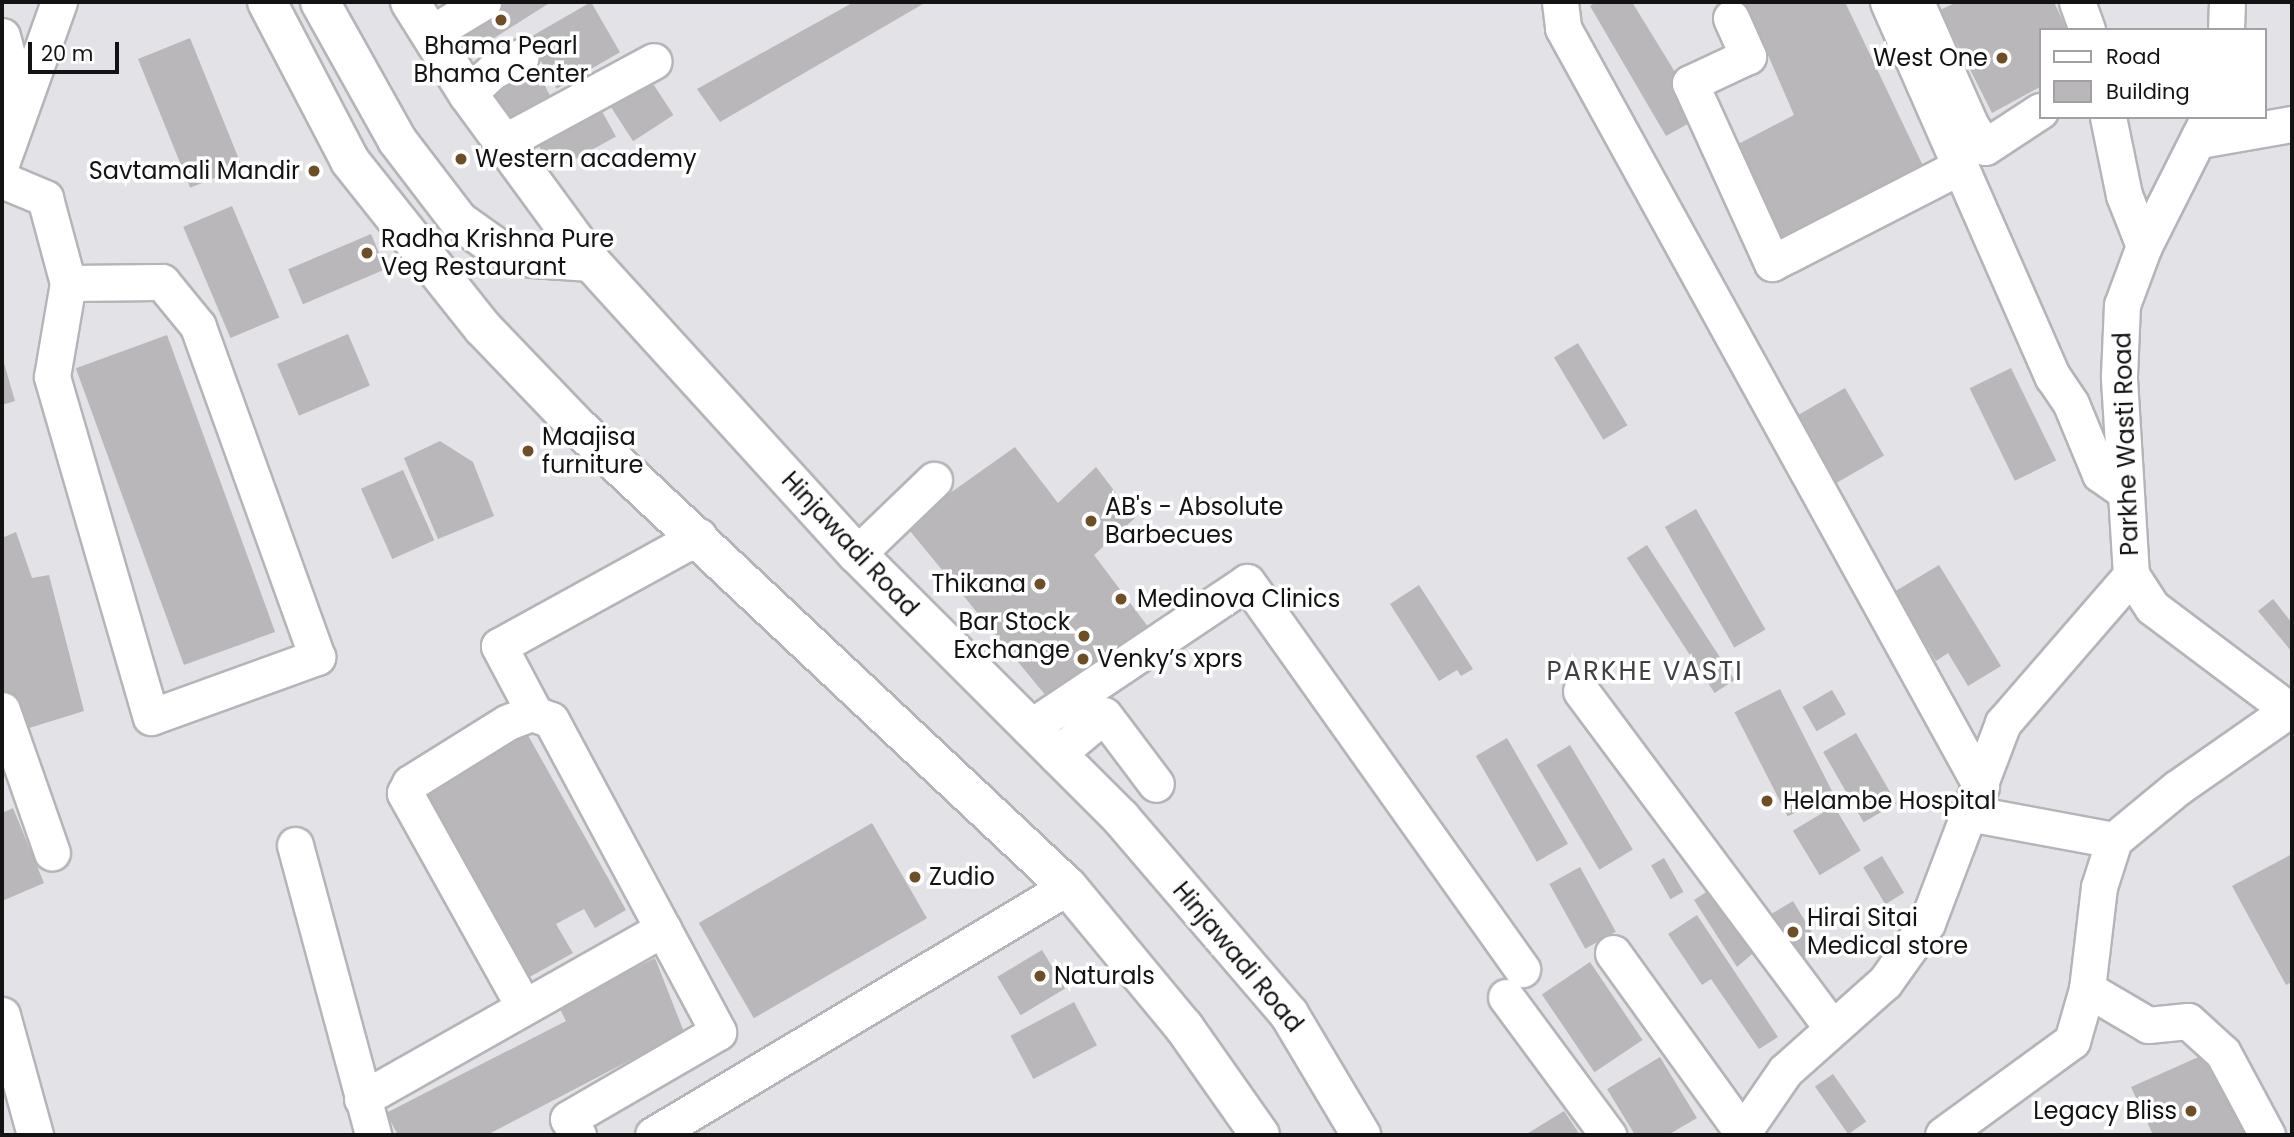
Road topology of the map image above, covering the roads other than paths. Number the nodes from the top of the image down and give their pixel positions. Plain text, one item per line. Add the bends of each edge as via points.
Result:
1 (59, 2) edge
2 (267, 2) edge
3 (320, 2) edge
4 (410, 2) edge
5 (483, 2) edge
6 (1560, 2) edge
7 (1888, 2) edge
8 (1916, 2) edge
9 (2077, 2) edge
10 (2227, 2) edge
11 (1731, 18) dead end
12 (2086, 28) edge
13 (2226, 28) edge
14 (430, 34) junction
15 (2, 36) edge
16 (521, 57) dead end
17 (654, 61) dead end
18 (468, 94) junction
19 (21, 107) junction
20 (2038, 112) edge
21 (2108, 119) edge
22 (2292, 124) edge
23 (2205, 129) edge
24 (504, 142) junction
25 (2, 161) edge
26 (1961, 166) junction
27 (2, 180) edge
28 (2144, 247) junction
29 (591, 262) junction
30 (68, 284) junction
31 (934, 480) dead end
32 (2124, 491) junction
33 (699, 536) junction
34 (857, 554) junction
35 (2131, 575) junction
36 (1581, 691) dead end
37 (2, 710) edge
38 (2291, 711) edge
39 (535, 714) junction
40 (1029, 729) junction
41 (1056, 755) junction
42 (1156, 784) dead end
43 (1974, 800) junction
44 (2114, 840) junction
45 (295, 845) dead end
46 (52, 853) dead end
47 (1068, 887) junction
48 (663, 929) junction
49 (1613, 953) dead end
50 (2087, 989) junction
51 (524, 1007) junction
52 (2, 1015) edge
53 (1831, 1027) junction
54 (362, 1099) junction
55 (1742, 1134) edge
56 (35, 1135) edge
57 (373, 1135) edge
58 (578, 1135) edge
59 (653, 1135) edge
60 (1261, 1135) edge
61 (1361, 1135) edge
62 (1608, 1135) edge
63 (1944, 1135) edge
64 (2267, 1135) edge

1 - 19 street
2 - 33 main road via 350,161 420,253 483,328 577,426
3 - 29 main road via 397,140 459,221 497,248 532,258
4 - 14 main road, Hinjawadi Road
5 - 14 street
6 - 43 street via 1563,28
7 - 26 street
8 - 20 street via 1971,126 1985,147
9 - 12 street
10 - 13 street
11 - 26 street via 1748,56 1690,83 1772,263
14 - 18 main road, Hinjawadi Road
15 - 19 street
16 - 18 street via 493,71
17 - 24 street
18 - 24 main road, Hinjawadi Road
19 - 25 street
21 - 28 street via 2124,195
22 - 23 street
23 - 28 street, Parkhe Wasti Road
24 - 29 main road, Hinjawadi Road
26 - 32 street via 2100,474
27 - 30 street via 45,198
28 - 32 street, Parkhe Wasti Road via 2122,305 2119,376
29 - 34 main road, Hinjawadi Road
30 - 30 street via 52,377 151,717 317,657 198,326 162,282
31 - 34 street
32 - 35 street, Parkhe Wasti Road
33 - 39 street via 499,646
33 - 47 main road
34 - 40 main road, Hinjawadi Road
35 - 38 street via 2152,607
35 - 43 street, Parkhe Wasti Road via 2003,723
36 - 53 street
37 - 46 street
38 - 44 street via 2177,788
39 - 48 street via 551,720
39 - 51 street via 508,722 410,783 405,793
40 - 41 main road, Hinjawadi Road
40 - 62 street via 1247,582 1514,983
41 - 42 street via 1104,715
41 - 61 main road, Hinjawadi Road via 1121,818 1289,1014
43 - 44 street
43 - 53 street, Parkhe Wasti Road via 1927,923 1885,982
44 - 50 street via 2099,887
45 - 54 street
47 - 59 street
47 - 60 main road via 1184,1027
48 - 51 street
48 - 58 street via 719,1032 568,1119
49 - 55 street
50 - 63 street via 2072,1041
50 - 64 street via 2148,1025 2188,1021 2223,1053
51 - 54 street
52 - 56 street
53 - 55 street, Parkhe Wasti Road via 1785,1071
54 - 57 street

